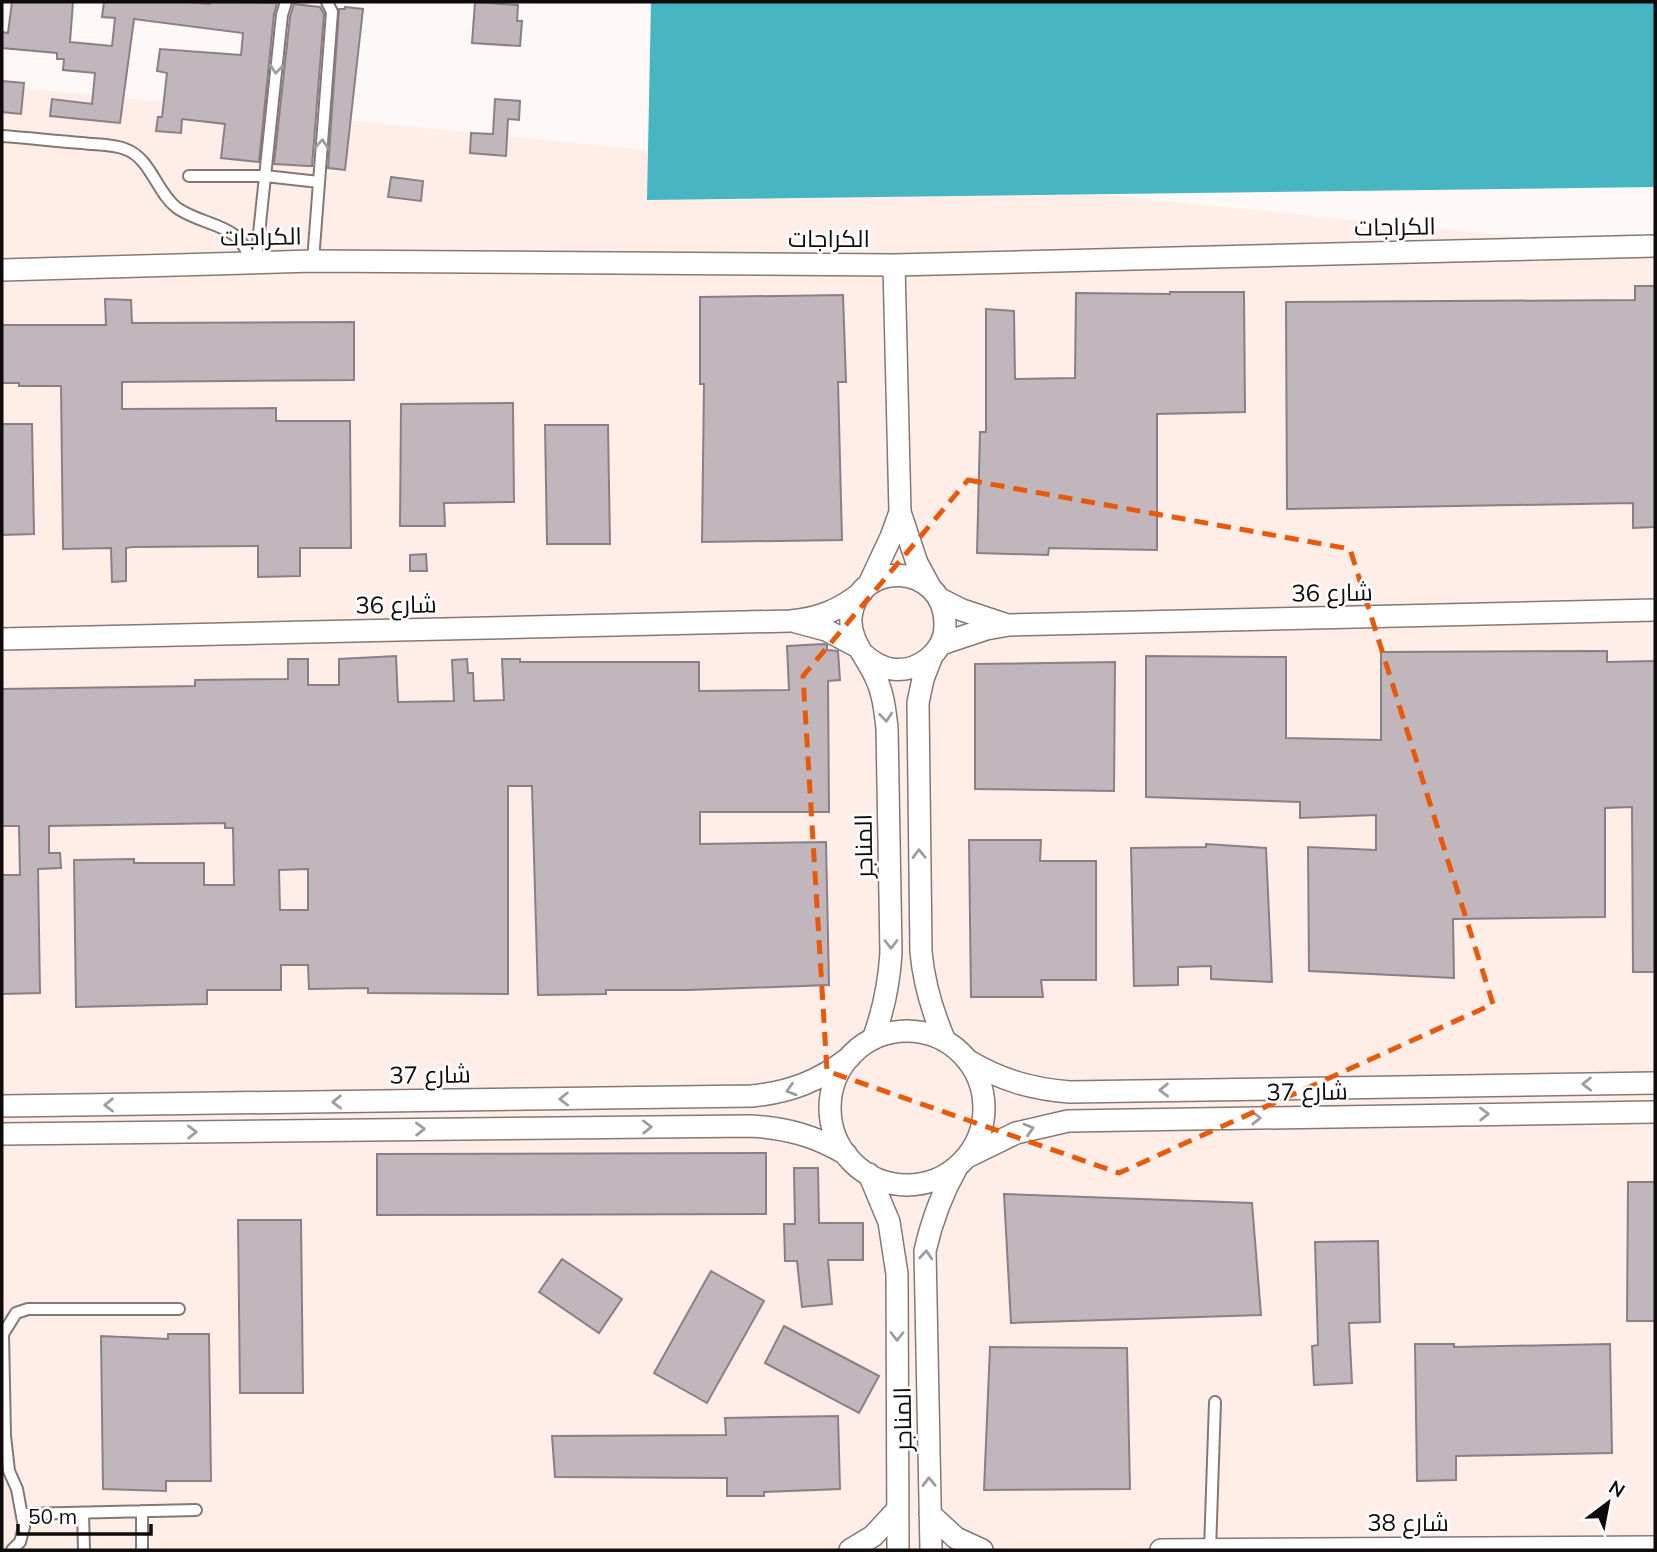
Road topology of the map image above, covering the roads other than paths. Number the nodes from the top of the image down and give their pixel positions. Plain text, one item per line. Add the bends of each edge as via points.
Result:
1 (286, 2) edge
2 (327, 2) edge
3 (2, 136) edge
4 (189, 176) dead end
5 (265, 176) junction
6 (319, 182) junction
7 (1655, 246) edge
8 (313, 261) junction
9 (253, 262) junction
10 (894, 265) junction
11 (2, 270) edge
12 (900, 512) junction
13 (866, 588) junction
14 (935, 593) junction
15 (1655, 610) edge
16 (791, 621) junction
17 (1009, 625) junction
18 (2, 639) edge
19 (860, 650) junction
20 (937, 650) junction
21 (873, 1039) junction
22 (945, 1041) junction
23 (850, 1057) junction
24 (967, 1060) junction
25 (1655, 1083) edge
26 (2, 1106) edge
27 (1655, 1112) edge
28 (2, 1134) edge
29 (846, 1154) junction
30 (962, 1162) junction
31 (869, 1174) junction
32 (179, 1309) dead end
33 (1215, 1402) dead end
34 (898, 1509) junction
35 (196, 1510) dead end
36 (142, 1511) junction
37 (83, 1513) junction
38 (22, 1514) junction
39 (930, 1514) junction
40 (1655, 1546) edge
41 (1626, 1549) edge
42 (12, 1550) edge
43 (84, 1550) edge
44 (142, 1550) edge
45 (850, 1550) edge
46 (898, 1550) edge
47 (931, 1550) edge
48 (982, 1550) edge
49 (1161, 1550) edge
50 (1210, 1550) edge

1 -> 5 lane
6 -> 2 lane via 332,12
3 - 9 lane via 133,152 167,199 239,237
4 - 5 lane
5 - 6 lane
5 - 9 lane
6 - 8 lane
7 - 10 street, الكراجات
8 - 9 street, الكراجات
8 - 10 street, الكراجات
9 - 11 street, الكراجات
10 - 12 street
12 - 13 street
12 - 14 street via 917,563
13 - 14 street via 884,577 900,575 916,578
13 - 16 street, شارع 36 via 836,610
13 - 19 street via 854,604 851,618
14 - 17 street, شارع 36 via 974,614
14 - 20 street via 945,613 946,629
15 - 17 street, شارع 36
16 - 18 street, شارع 36
16 - 19 street, شارع 36 via 826,631
17 - 20 street, شارع 36 via 975,632
19 - 20 street via 875,664 905,670 920,665
19 -> 21 street, المناجر via 876,677 887,728 891,953 883,1011
22 -> 20 street via 930,1003 920,952 918,703
21 - 22 street via 901,1031
21 - 23 street
22 - 24 street
23 -> 26 street, شارع 37 via 805,1086 752,1096
23 - 29 street via 834,1083 831,1105 833,1127
25 -> 24 street, شارع 37 via 1070,1092 1016,1084
24 - 30 street via 981,1086 984,1116 975,1144
30 -> 27 street, شارع 37 via 1016,1133 1068,1121
28 -> 29 street via 751,1126 801,1132
29 - 31 street
30 - 31 street via 937,1179 914,1184
39 -> 30 street, المناجر via 925,1251 942,1194
31 -> 34 street, المناجر via 889,1222 897,1274
32 - 38 lane via 28,1309 16,1313 3,1334 5,1436 9,1471
33 - 50 lane
34 - 45 street via 873,1536
34 - 46 street, المناجر
35 - 36 lane
36 - 37 lane
36 - 44 lane
37 - 38 lane
37 - 43 lane
38 - 42 lane via 20,1542
39 - 47 street, المناجر
39 - 48 street via 956,1538
40 - 41 street, شارع 38
41 - 50 street, شارع 38
49 - 50 street, شارع 38

